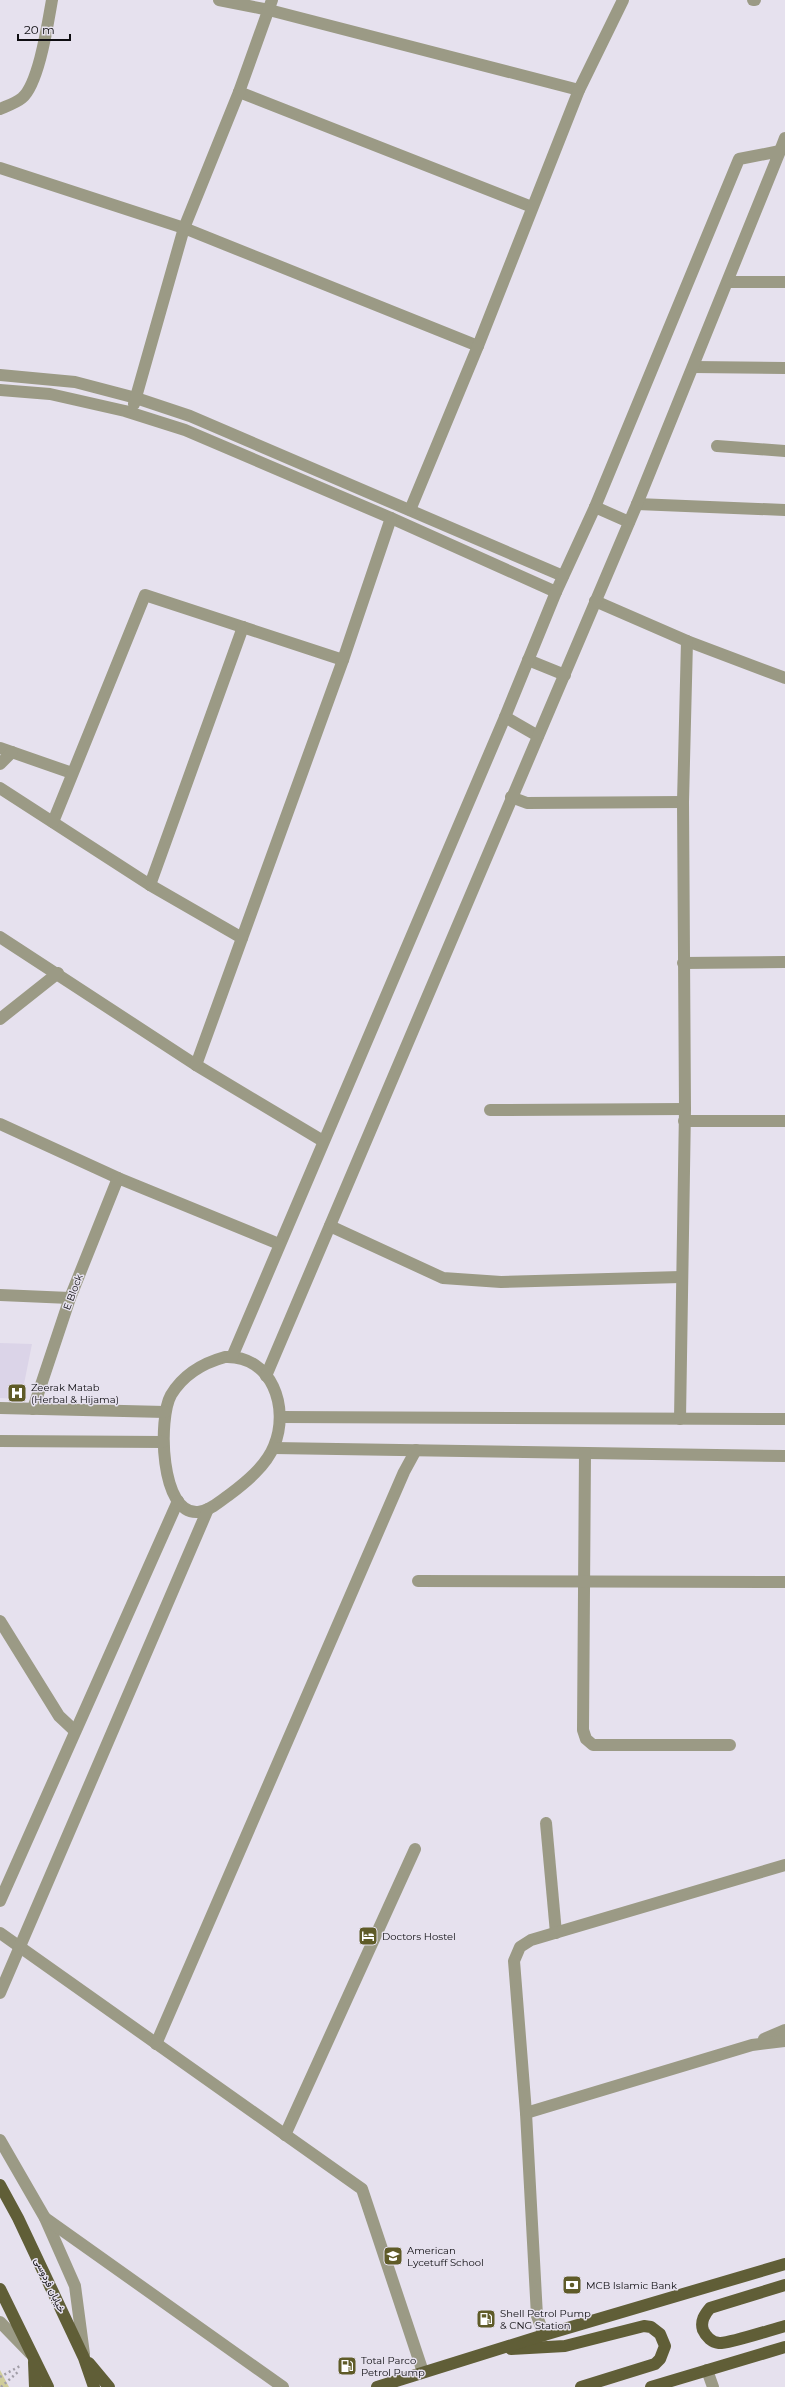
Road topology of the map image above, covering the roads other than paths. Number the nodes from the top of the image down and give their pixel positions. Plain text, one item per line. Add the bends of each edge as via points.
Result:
1 (52, 0) edge
2 (219, 0) edge
3 (623, 0) edge
4 (271, 5) edge
5 (579, 90) junction
6 (239, 92) junction
7 (0, 109) edge
8 (785, 138) edge
9 (780, 151) junction
10 (0, 168) edge
11 (532, 207) junction
12 (184, 228) junction
13 (728, 282) junction
14 (785, 282) edge
15 (478, 346) junction
16 (694, 366) junction
17 (785, 368) edge
18 (0, 375) edge
19 (0, 390) edge
20 (136, 398) junction
21 (131, 413) junction
22 (717, 446) dead end
23 (785, 451) edge
24 (637, 504) junction
25 (595, 507) junction
26 (410, 510) junction
27 (785, 510) edge
28 (391, 518) junction
29 (629, 522) junction
30 (563, 576) junction
31 (556, 592) junction
32 (595, 601) junction
33 (243, 627) junction
34 (687, 641) junction
35 (343, 660) junction
36 (528, 660) junction
37 (565, 675) junction
38 (785, 678) edge
39 (505, 717) junction
40 (538, 736) junction
41 (0, 748) edge
42 (12, 752) junction
43 (0, 764) edge
44 (72, 773) junction
45 (0, 788) edge
46 (511, 797) junction
47 (683, 802) junction
48 (53, 822) junction
49 (150, 885) junction
50 (0, 937) edge
51 (242, 938) junction
52 (785, 962) edge
53 (682, 963) junction
54 (58, 973) junction
55 (0, 1019) edge
56 (196, 1065) junction
57 (490, 1110) dead end
58 (684, 1115) junction
59 (785, 1121) edge
60 (0, 1124) edge
61 (323, 1141) junction
62 (118, 1178) junction
63 (330, 1226) junction
64 (279, 1244) junction
65 (681, 1278) junction
66 (0, 1295) edge
67 (70, 1298) junction
68 (232, 1357) junction
69 (266, 1376) junction
70 (0, 1408) edge
71 (33, 1409) junction
72 (165, 1412) junction
73 (281, 1416) junction
74 (785, 1419) edge
75 (680, 1420) junction
76 (0, 1441) edge
77 (163, 1442) junction
78 (274, 1448) junction
79 (416, 1450) junction
80 (585, 1453) junction
81 (785, 1456) edge
82 (178, 1501) junction
83 (208, 1509) junction
84 (418, 1581) dead end
85 (585, 1582) junction
86 (785, 1582) edge
87 (0, 1621) edge
88 (75, 1731) junction
89 (730, 1745) dead end
90 (546, 1823) dead end
91 (416, 1849) dead end
92 (785, 1865) edge
93 (0, 1901) edge
94 (0, 1933) edge
95 (556, 1933) junction
96 (20, 1946) junction
97 (0, 1993) edge
98 (785, 2030) edge
99 (785, 2041) edge
100 (156, 2044) junction
101 (752, 2044) junction
102 (526, 2113) junction
103 (285, 2135) junction
104 (0, 2140) edge
105 (0, 2185) edge
106 (45, 2218) junction
107 (785, 2264) edge
108 (785, 2285) edge
109 (0, 2289) edge
110 (0, 2322) edge
111 (785, 2326) edge
112 (544, 2335) junction
113 (785, 2347) edge
114 (494, 2350) junction
115 (34, 2358) junction
116 (84, 2358) junction
117 (706, 2370) junction
118 (423, 2372) junction
119 (35, 2387) edge
120 (48, 2387) edge
121 (94, 2387) edge
122 (109, 2387) edge
123 (284, 2387) edge
124 (377, 2387) edge
125 (581, 2387) edge
126 (651, 2387) edge
127 (713, 2387) edge

1 - 7 street via 40,58 32,82 23,97
2 - 4 street
3 - 5 street
4 - 5 street
4 - 6 street
5 - 11 street
6 - 11 street
6 - 12 street
8 - 9 street
9 - 13 street
9 - 25 street via 739,159
10 - 12 street
11 - 15 street
12 - 15 street
12 - 20 street
13 - 14 street
13 - 16 street
15 - 26 street
16 - 17 street
16 - 24 street
18 - 20 street via 75,382
19 - 21 street via 50,394
20 - 21 street
20 - 26 street via 190,416
21 - 28 street via 185,430
22 - 23 street
24 - 27 street
24 - 29 street
25 - 29 street
25 - 30 street
26 - 30 street
28 - 31 street
28 - 35 street
29 - 32 street
30 - 31 street
31 - 36 street
32 - 34 street
32 - 37 street
33 - 35 street
33 - 44 street via 145,595
33 - 49 street
34 - 38 street
34 - 47 street
35 - 51 street
36 - 37 street
36 - 39 street
37 - 40 street
39 - 40 street
39 - 61 street
40 - 46 street
41 - 42 street
42 - 43 street
42 - 44 street
44 - 48 street
45 - 48 street
46 - 47 street via 527,803
46 - 63 street
47 - 53 street
48 - 49 street
49 - 51 street
50 - 54 street
51 - 56 street
52 - 53 street
53 - 58 street
54 - 55 street
54 - 56 street
56 - 61 street
57 - 58 street
58 - 59 street
58 - 65 street
60 - 62 street
61 - 64 street
62 - 64 street
62 - 67 street, E Block
63 - 65 street via 443,1278 501,1282
63 - 69 street
64 - 68 street
65 - 75 street
66 - 67 street
67 - 71 street, E Block
68 - 69 street via 250,1363
68 - 72 street via 214,1360 193,1371 172,1395
69 - 73 street via 277,1393
70 - 71 street
71 - 72 street
72 - 77 street
73 - 75 street
73 - 78 street
74 - 75 street
76 - 77 street
77 - 82 street via 167,1469
78 - 79 street
78 - 83 street via 245,1482
79 - 80 street
79 - 100 street via 404,1472
80 - 81 street
80 - 85 street
82 - 83 street via 183,1508 191,1512
82 - 88 street
83 - 96 street
84 - 85 street
85 - 86 street
85 - 89 street via 583,1730 586,1739 593,1745
87 - 88 street via 59,1716
88 - 93 street
90 - 95 street
91 - 103 street
92 - 95 street
94 - 96 street
95 - 102 street via 531,1940 520,1947 514,1961
96 - 97 street
96 - 100 street
98 - 101 street
99 - 101 street
100 - 103 street
101 - 102 street
102 - 112 street via 537,2316
103 - 118 street via 362,2189
104 - 106 street
105 - 116 main road, خیابان فردوسی
106 - 116 street via 75,2286
106 - 123 street
107 - 112 main road
108 - 111 main road via 710,2308 702,2321 708,2338 721,2344
109 - 115 main road
110 - 115 street
112 - 114 main road
113 - 117 main road
114 - 118 main road
114 - 125 main road via 565,2346 644,2326 651,2327 660,2334 664,2341 664,2351 655,2364
115 - 119 main road
115 - 120 main road
116 - 121 main road, خیابان فردوسی
116 - 122 main road
117 - 126 main road
117 - 127 street
118 - 124 main road

